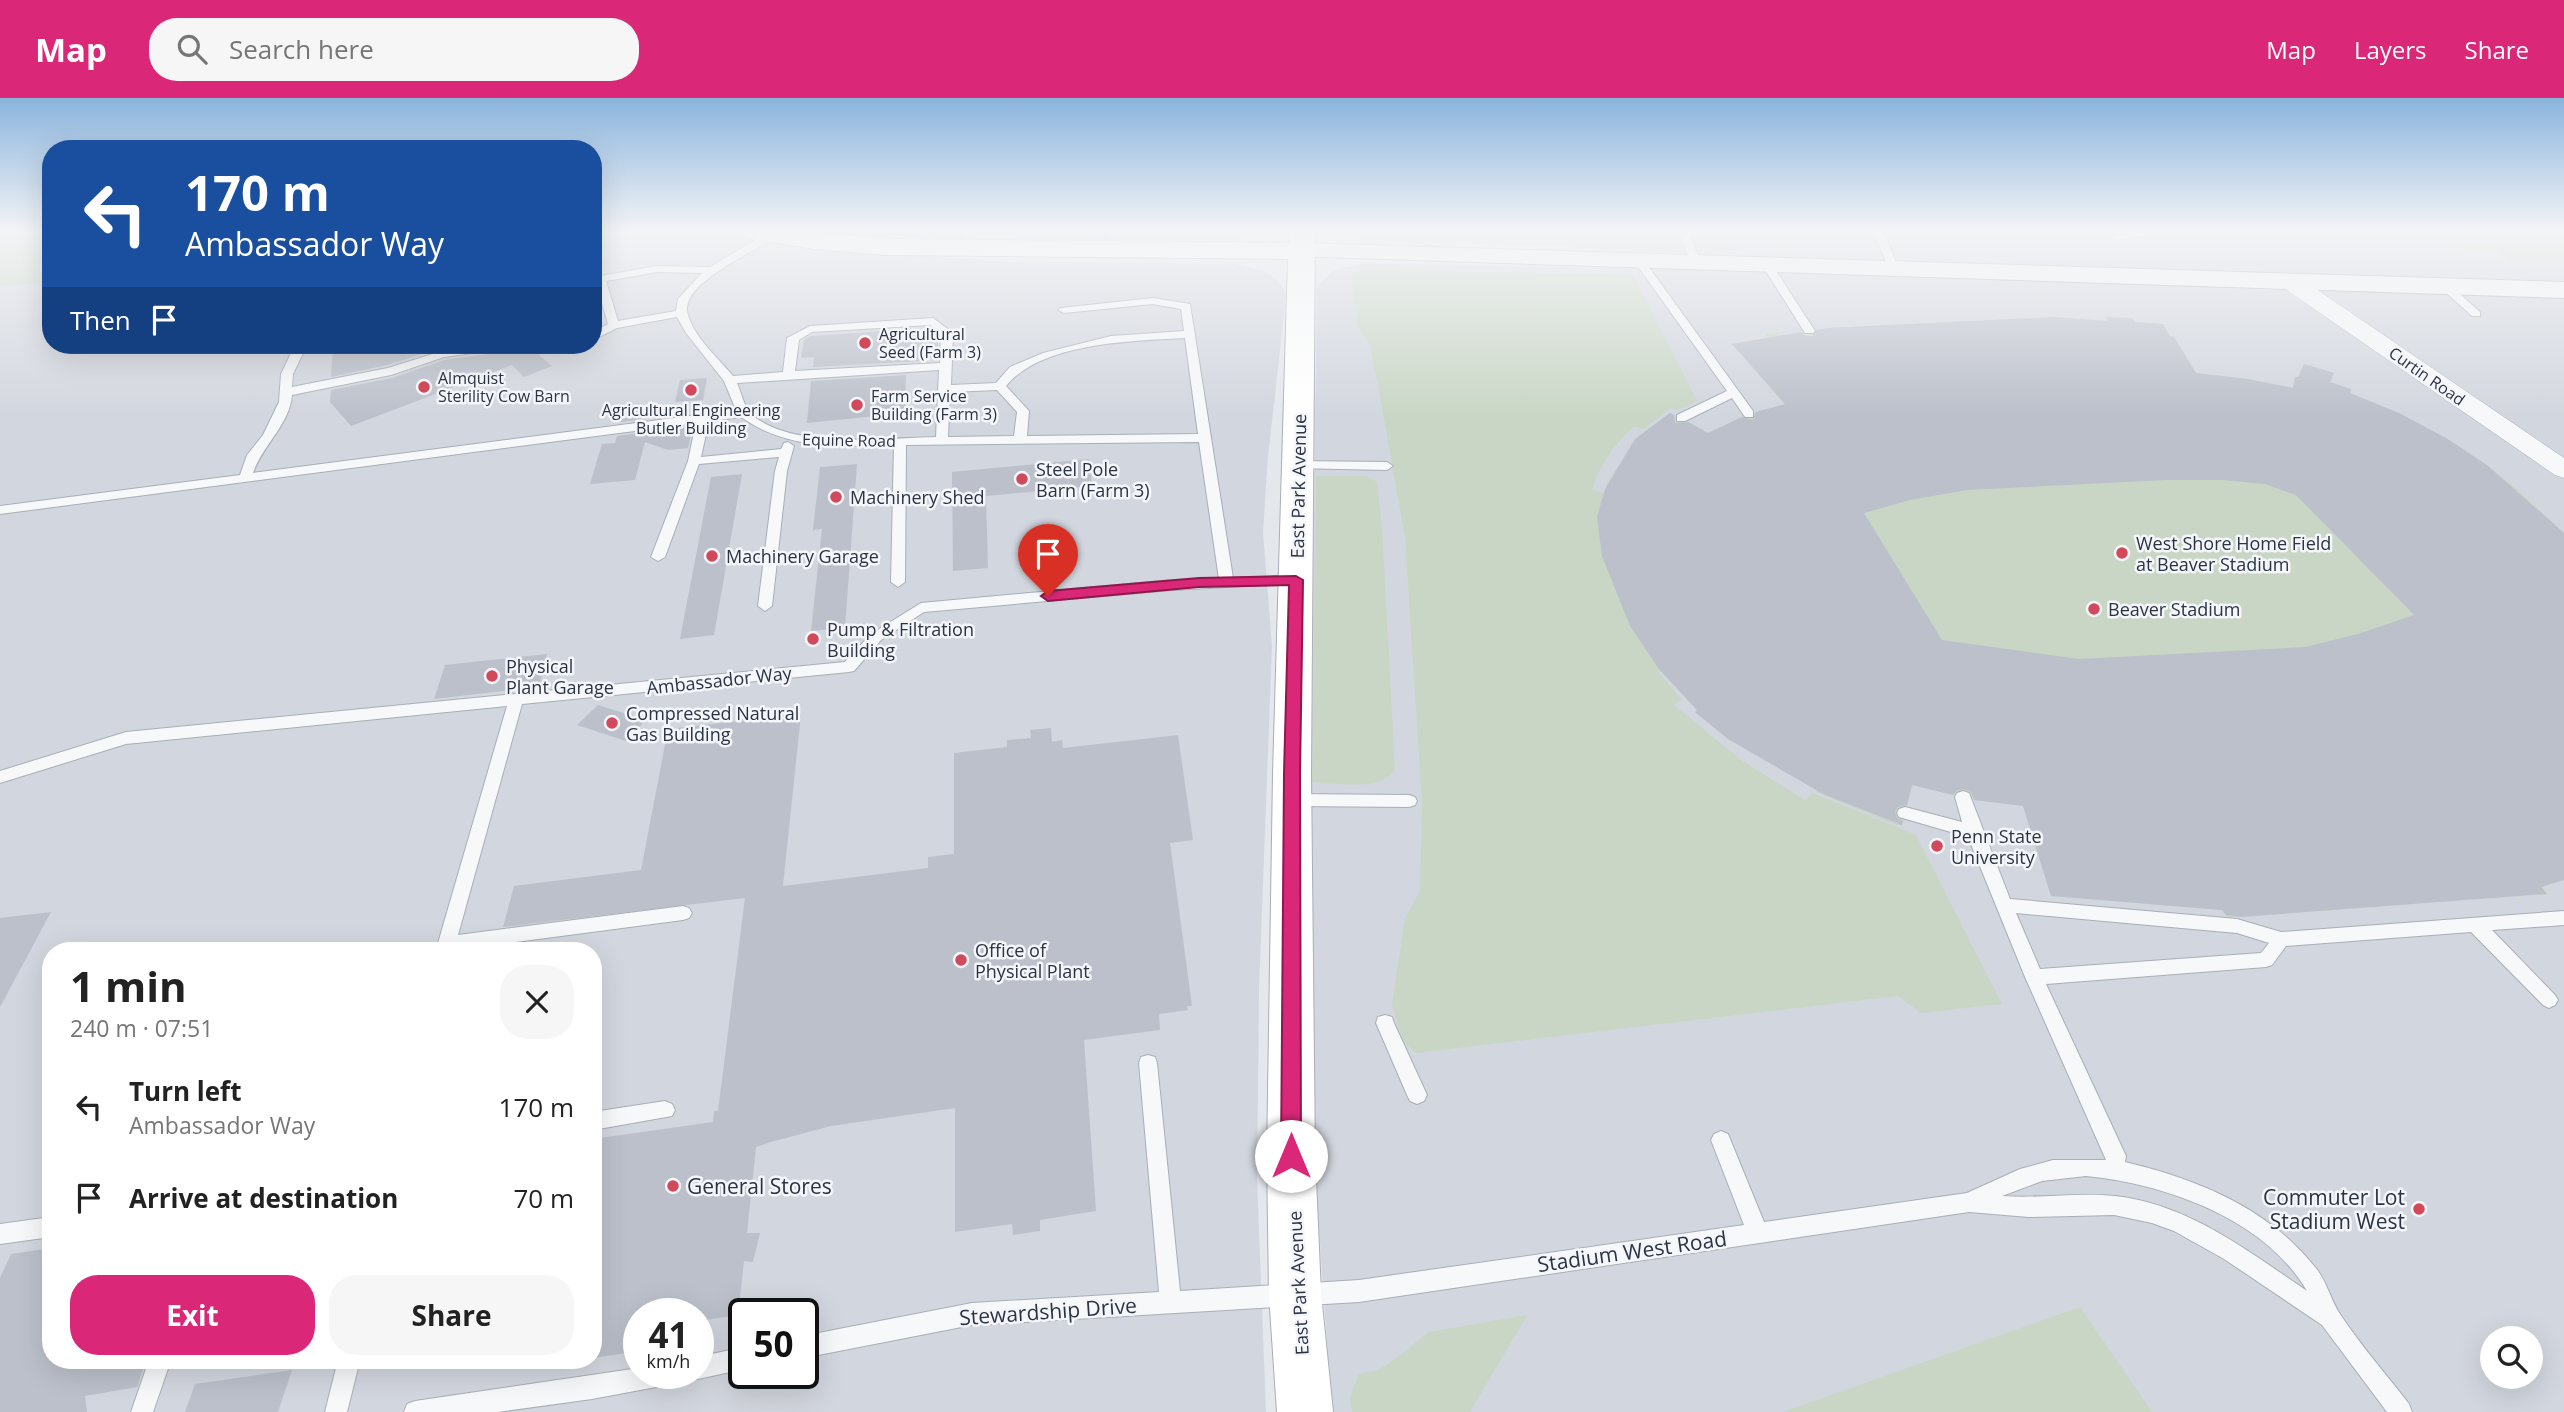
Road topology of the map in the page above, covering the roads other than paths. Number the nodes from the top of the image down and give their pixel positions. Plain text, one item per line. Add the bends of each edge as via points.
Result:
1 (690, 292) edge
2 (1301, 292) edge
3 (1661, 292) edge
4 (1784, 292) edge
5 (2305, 292) edge
6 (2452, 292) edge
7 (602, 294) edge
8 (1064, 310) dead end
9 (681, 313) junction
10 (2476, 314) dead end
11 (614, 325) junction
12 (1808, 331) dead end
13 (602, 332) edge
14 (1190, 334) junction
15 (297, 354) edge
16 (442, 354) edge
17 (945, 366) junction
18 (789, 375) junction
19 (730, 380) junction
20 (1000, 386) junction
21 (944, 389) junction
22 (287, 392) junction
23 (1733, 393) junction
24 (743, 413) junction
25 (1749, 414) dead end
26 (1681, 418) dead end
27 (703, 419) junction
28 (792, 438) junction
29 (1205, 438) junction
30 (942, 440) junction
31 (1020, 440) junction
32 (900, 441) junction
33 (784, 453) junction
34 (694, 461) junction
35 (1297, 465) junction
36 (1387, 466) dead end
37 (2564, 470) edge
38 (245, 478) junction
39 (0, 510) edge
40 (658, 557) dead end
41 (1296, 580) junction
42 (1226, 581) junction
43 (898, 582) dead end
44 (765, 606) dead end
45 (516, 700) junction
46 (0, 777) edge
47 (1963, 797) dead end
48 (1292, 800) junction
49 (1409, 801) dead end
50 (1905, 813) dead end
51 (1974, 832) junction
52 (2004, 905) junction
53 (683, 913) dead end
54 (2564, 918) edge
55 (2475, 925) junction
56 (2281, 939) junction
57 (447, 942) edge
58 (481, 942) edge
59 (2034, 977) junction
60 (2549, 1000) dead end
61 (1385, 1023) dead end
62 (1148, 1063) dead end
63 (1417, 1095) dead end
64 (665, 1110) dead end
65 (602, 1120) edge
66 (1721, 1140) dead end
67 (2115, 1168) junction
68 (1969, 1202) junction
69 (42, 1228) edge
70 (1758, 1233) junction
71 (0, 1234) edge
72 (1295, 1294) junction
73 (1170, 1301) junction
74 (2329, 1317) junction
75 (819, 1344) edge
76 (157, 1369) edge
77 (347, 1369) edge
78 (623, 1382) edge
79 (142, 1412) edge
80 (336, 1412) edge
81 (415, 1412) edge
82 (1305, 1412) edge
83 (2401, 1412) edge

1 - 9 lane via 682,301
2 - 35 main road, East Park Avenue
3 - 23 lane
4 - 12 lane
5 - 37 street, Curtin Road
6 - 10 lane
7 - 11 lane
8 - 14 lane via 1175,302 1186,306
9 - 11 lane
9 - 19 lane
11 - 13 lane
14 - 20 lane via 1111,339 1047,355 1014,369
14 - 29 lane
15 - 22 lane via 287,374
16 - 22 lane via 391,371
17 - 18 lane
17 - 18 lane via 947,333 933,321 810,330 793,338
17 - 21 lane
18 - 19 lane
19 - 24 lane
20 - 21 lane
20 - 31 lane via 1023,411
21 - 30 lane
22 - 38 lane
23 - 25 lane
23 - 26 lane
24 - 27 lane
24 - 28 lane, Equine Road
27 - 34 lane
27 - 38 lane
28 - 32 lane, Equine Road
28 - 33 lane
29 - 31 lane, Equine Road
29 - 42 lane
30 - 31 lane, Equine Road
30 - 32 lane, Equine Road
32 - 43 lane
33 - 34 lane
33 - 44 lane
34 - 40 lane
35 - 36 lane
35 - 41 main road, East Park Avenue
38 - 39 lane
41 - 42 lane, Ambassador Way
41 - 48 main road, East Park Avenue
42 - 45 lane, Ambassador Way via 921,608 876,637 849,667
45 - 46 lane, Ambassador Way via 126,738
45 - 57 lane
47 - 51 lane
48 - 49 lane
48 - 72 main road, East Park Avenue
50 - 51 lane
51 - 52 lane
52 - 56 lane via 2237,926
52 - 59 lane
53 - 58 lane
54 - 55 lane
55 - 56 lane
55 - 60 lane
56 - 59 lane via 2266,960
59 - 67 lane via 2116,1156
61 - 63 lane
62 - 73 lane
64 - 65 lane
66 - 70 lane
67 - 68 lane via 2054,1168
67 - 74 lane via 2169,1181 2254,1225 2309,1275
68 - 70 lane, Stadium West Road
68 - 74 lane via 2010,1207 2095,1203 2155,1215 2212,1239
69 - 71 lane
70 - 72 lane, Stadium West Road via 1359,1291
72 - 73 lane, Stewardship Drive
72 - 82 main road, East Park Avenue
73 - 75 lane, Stewardship Drive via 972,1314
74 - 83 lane
76 - 79 lane
77 - 80 lane
78 - 81 lane

